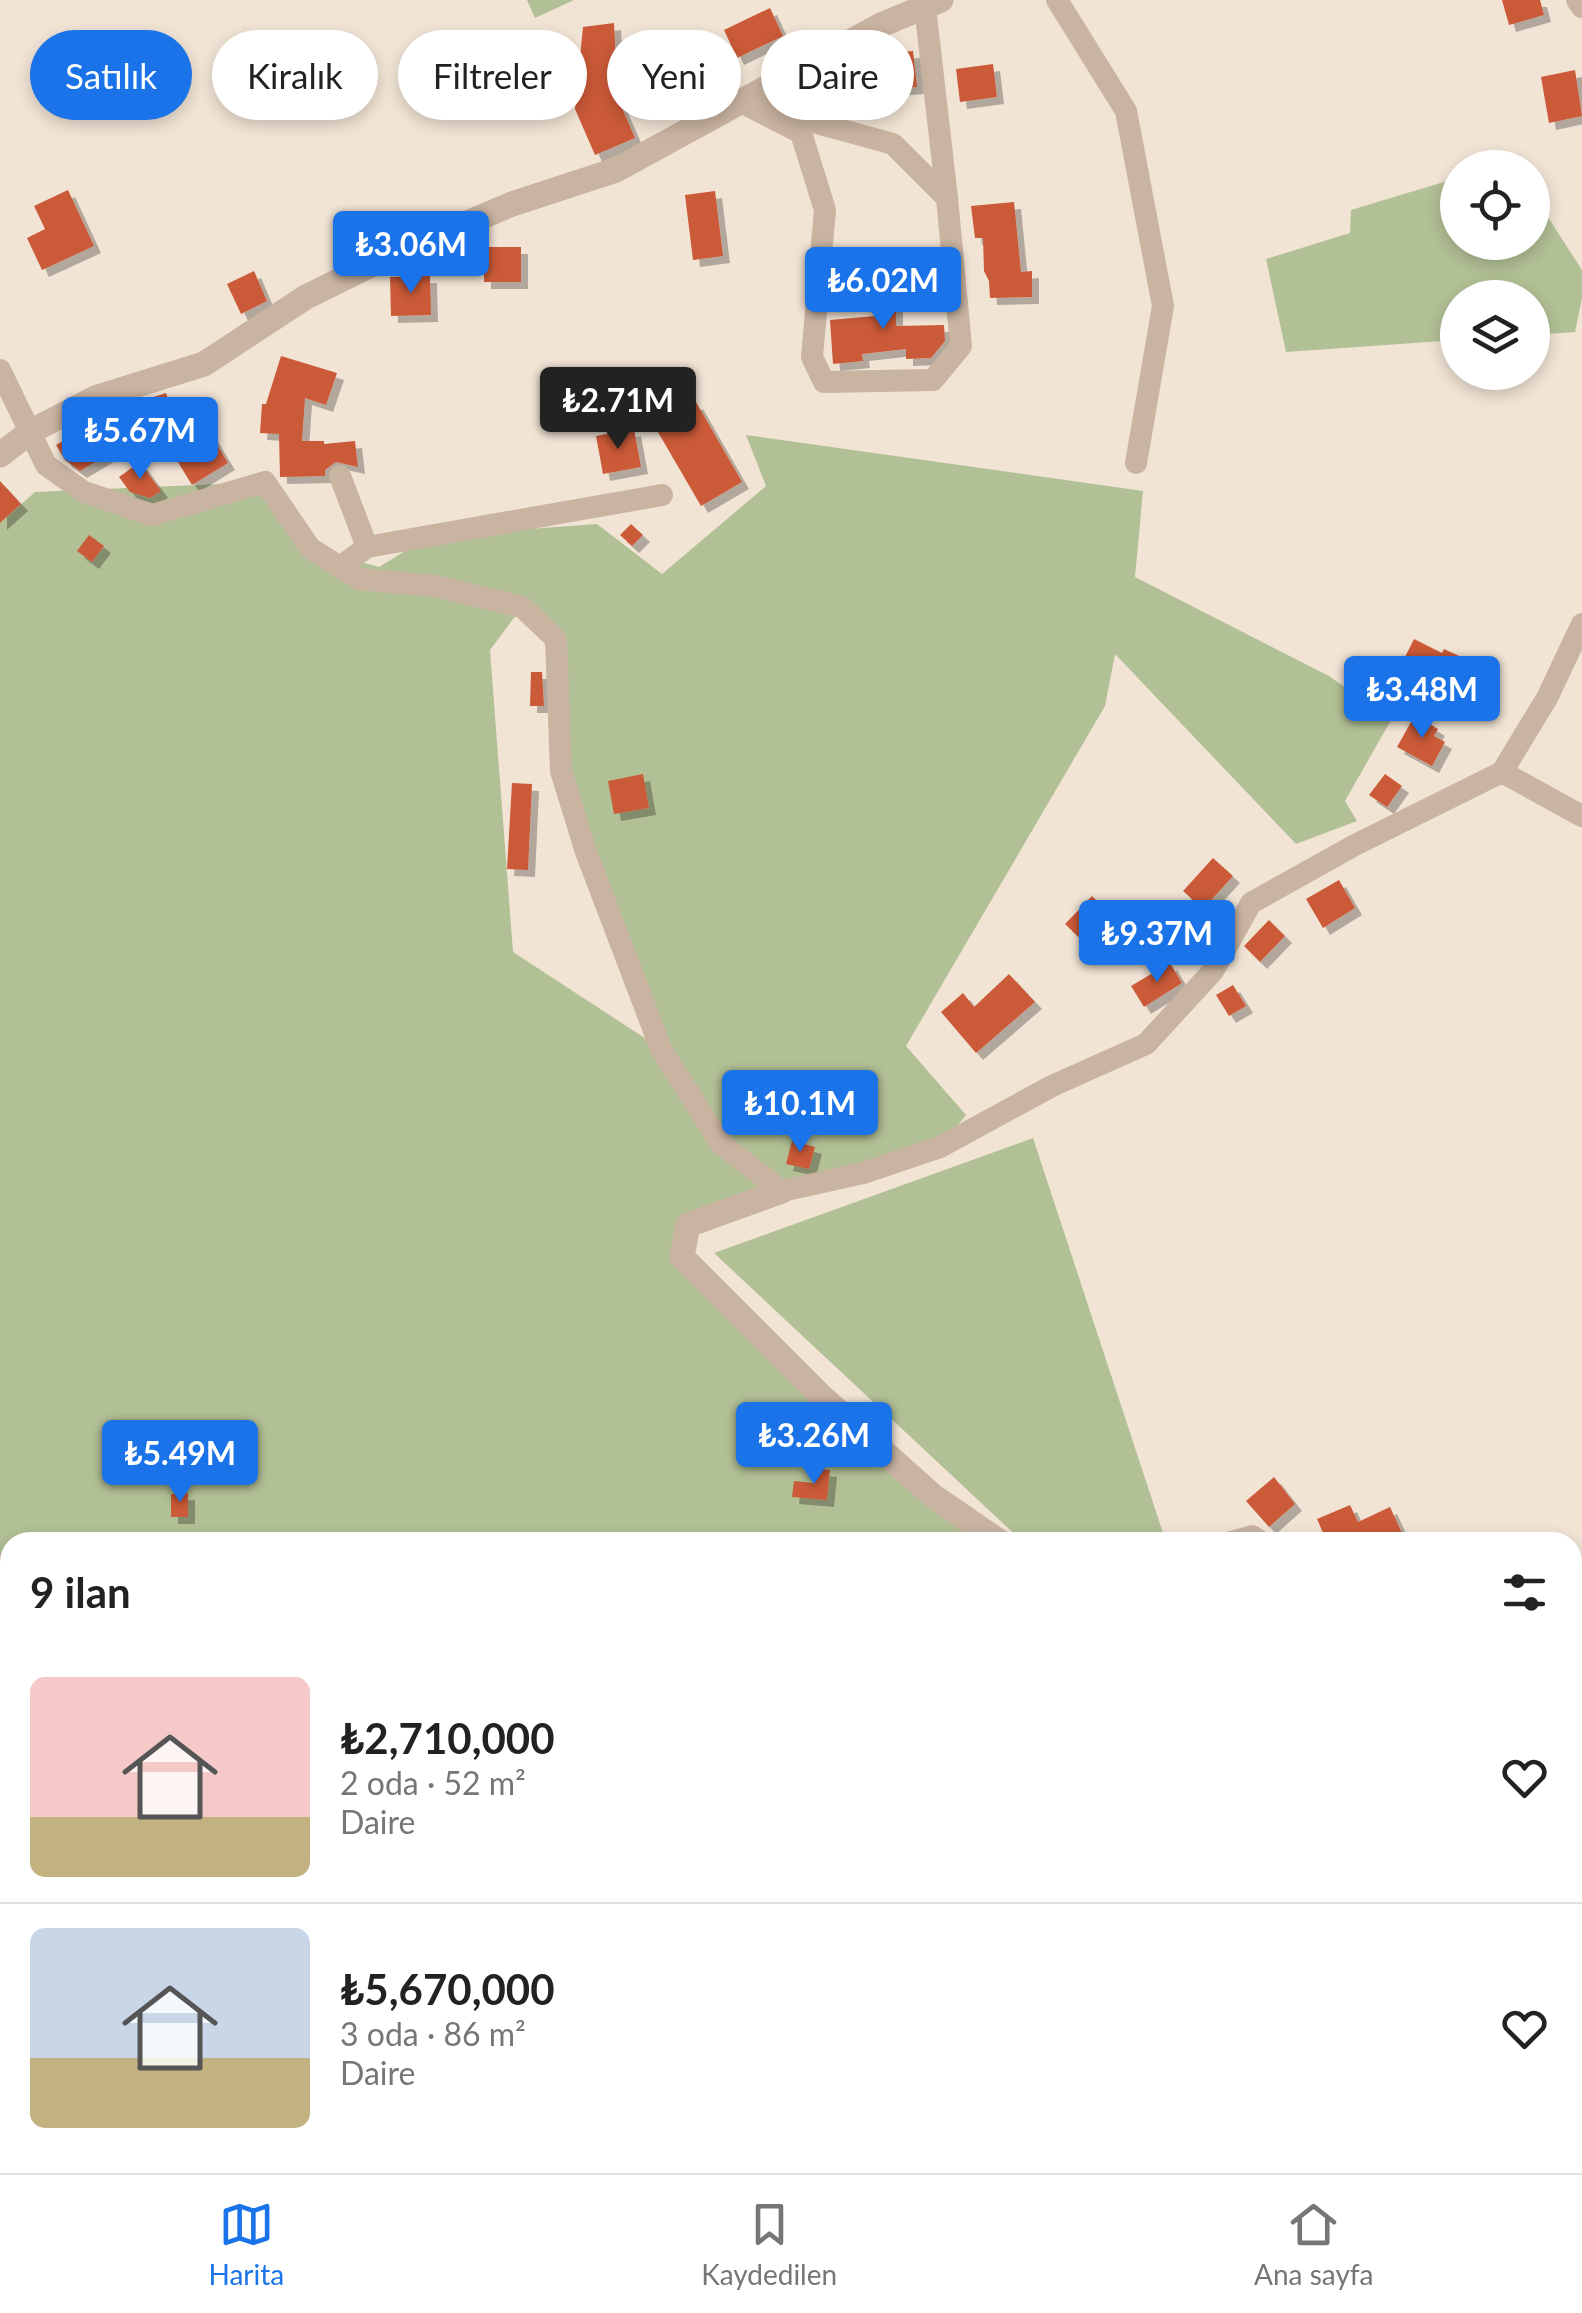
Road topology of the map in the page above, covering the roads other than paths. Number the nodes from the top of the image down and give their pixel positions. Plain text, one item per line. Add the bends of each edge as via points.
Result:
1 (1057, 0) edge
2 (1578, 0) edge
3 (933, 3) edge
4 (1582, 7) edge
5 (741, 102) junction
6 (708, 120) edge
7 (947, 198) junction
8 (0, 370) edge
9 (30, 432) junction
10 (0, 455) edge
11 (1136, 463) dead end
12 (340, 476) dead end
13 (662, 495) dead end
14 (368, 548) junction
15 (340, 567) junction
16 (1582, 624) edge
17 (1502, 772) junction
18 (1582, 816) edge
19 (782, 1192) junction
20 (985, 1532) edge

1 - 11 street via 1126,111 1163,306
2 - 4 street
3 - 5 street
3 - 7 street
5 - 7 street via 893,144
5 - 7 street via 801,133 825,210 812,357 824,382 933,380 961,346
6 - 9 street via 616,170 512,204 389,256 306,297 204,364 95,398
8 - 9 street
9 - 10 street
9 - 15 street via 46,464 84,492 152,515 265,482 310,548
12 - 14 street
13 - 14 street
14 - 15 street
15 - 19 street via 359,579 435,586 522,606 556,638 561,770 661,1050 721,1144
16 - 17 street
17 - 18 street
17 - 19 street via 1251,902 1213,971 1146,1044 940,1147
19 - 20 street via 688,1225 682,1258 820,1395 933,1496

